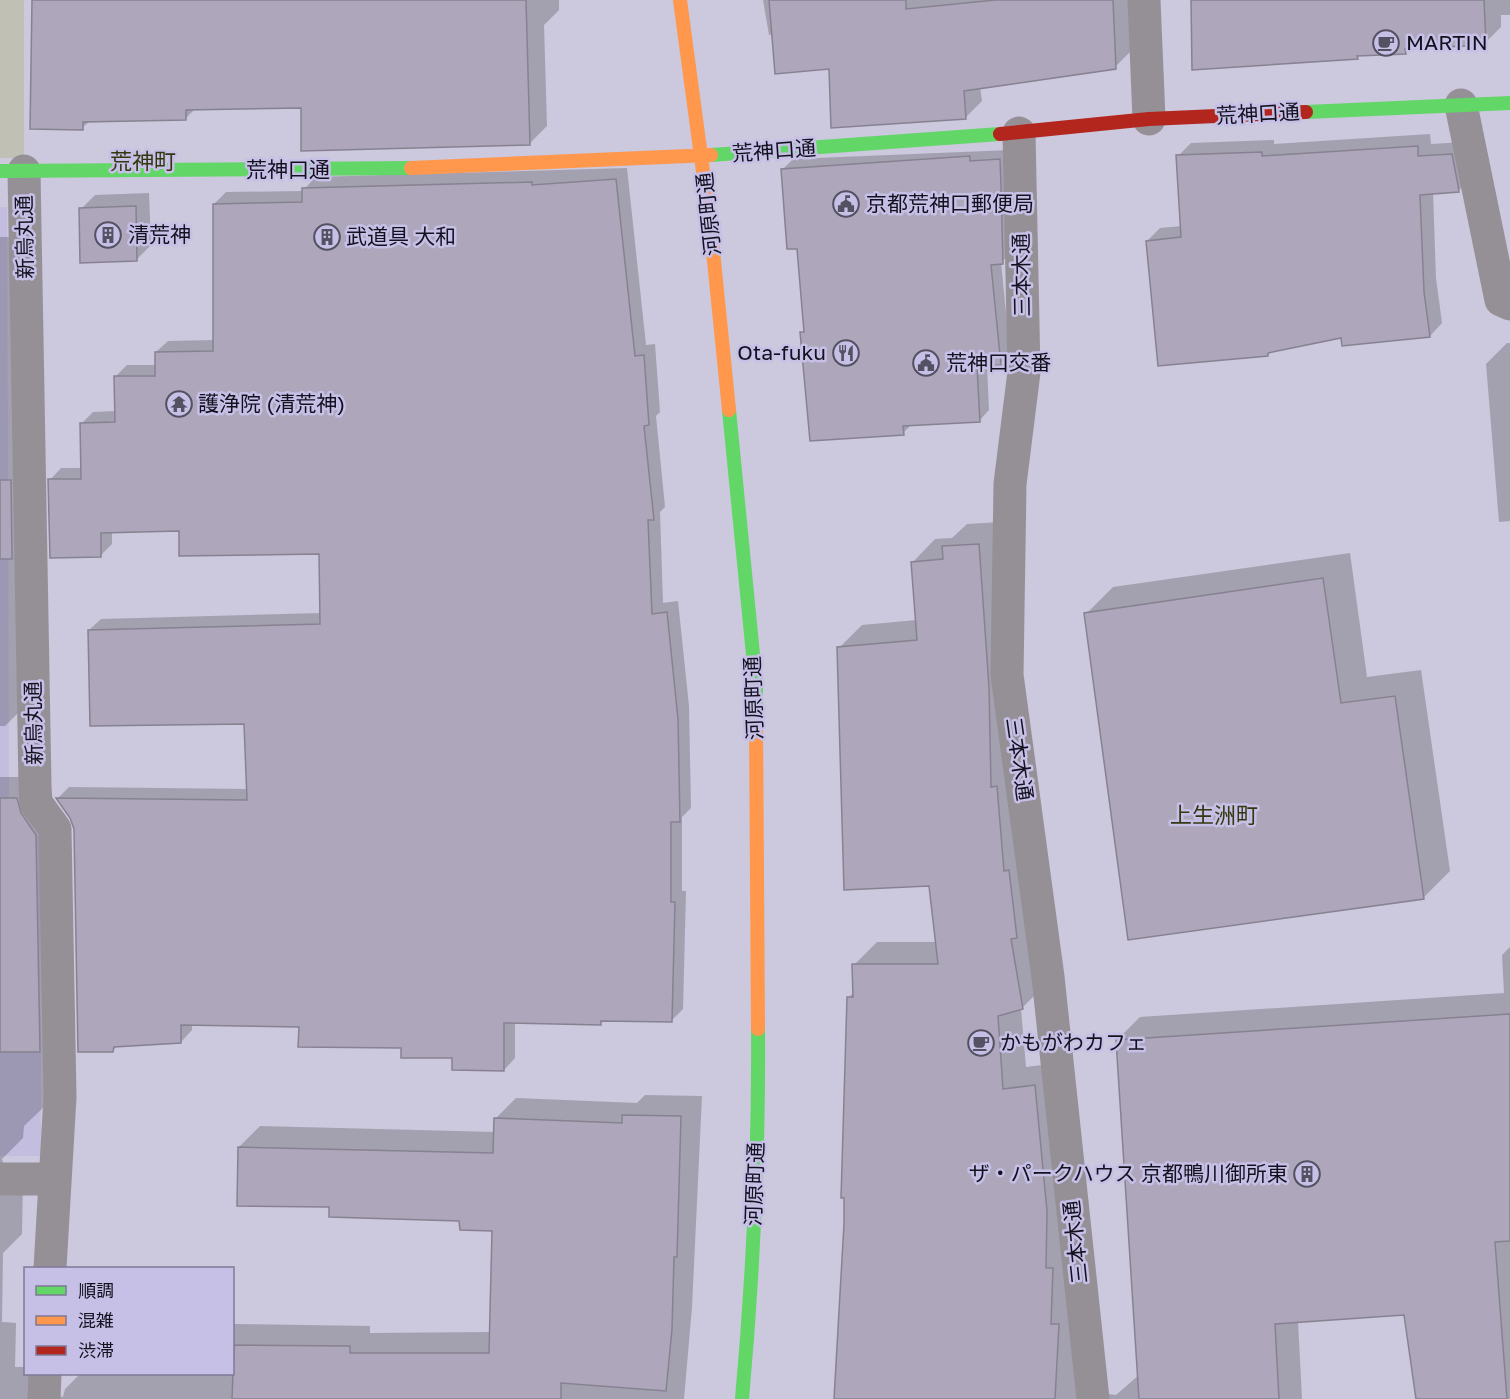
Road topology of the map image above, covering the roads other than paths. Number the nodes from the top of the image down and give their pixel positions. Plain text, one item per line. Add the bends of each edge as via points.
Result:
1 (680, 0) edge
2 (1143, 0) edge
3 (1510, 103) edge
4 (1461, 105) junction
5 (1149, 119) junction
6 (1019, 133) junction
7 (702, 155) junction
8 (12, 171) edge
9 (1510, 304) edge
10 (0, 1179) edge
11 (55, 1179) junction
12 (50, 1267) edge
13 (45, 1375) edge
14 (1092, 1391) edge
15 (44, 1399) edge
16 (742, 1399) edge

1 - 7 street, 河原町通
2 - 5 street
3 - 4 street, 荒神口通
4 - 5 street, 荒神口通
4 - 9 street via 1501,300
5 - 6 street, 荒神口通
6 - 7 street, 荒神口通
6 - 14 street, 三本木通 via 1024,372 1010,484 1007,675 1048,977
7 - 8 street, 荒神口通 via 384,169
7 - 16 street, 河原町通 via 756,685 759,1107
8 - 11 street, 新烏丸通 via 36,803 55,829 60,1097
10 - 11 street
11 - 12 street, 新烏丸通
13 - 15 street

